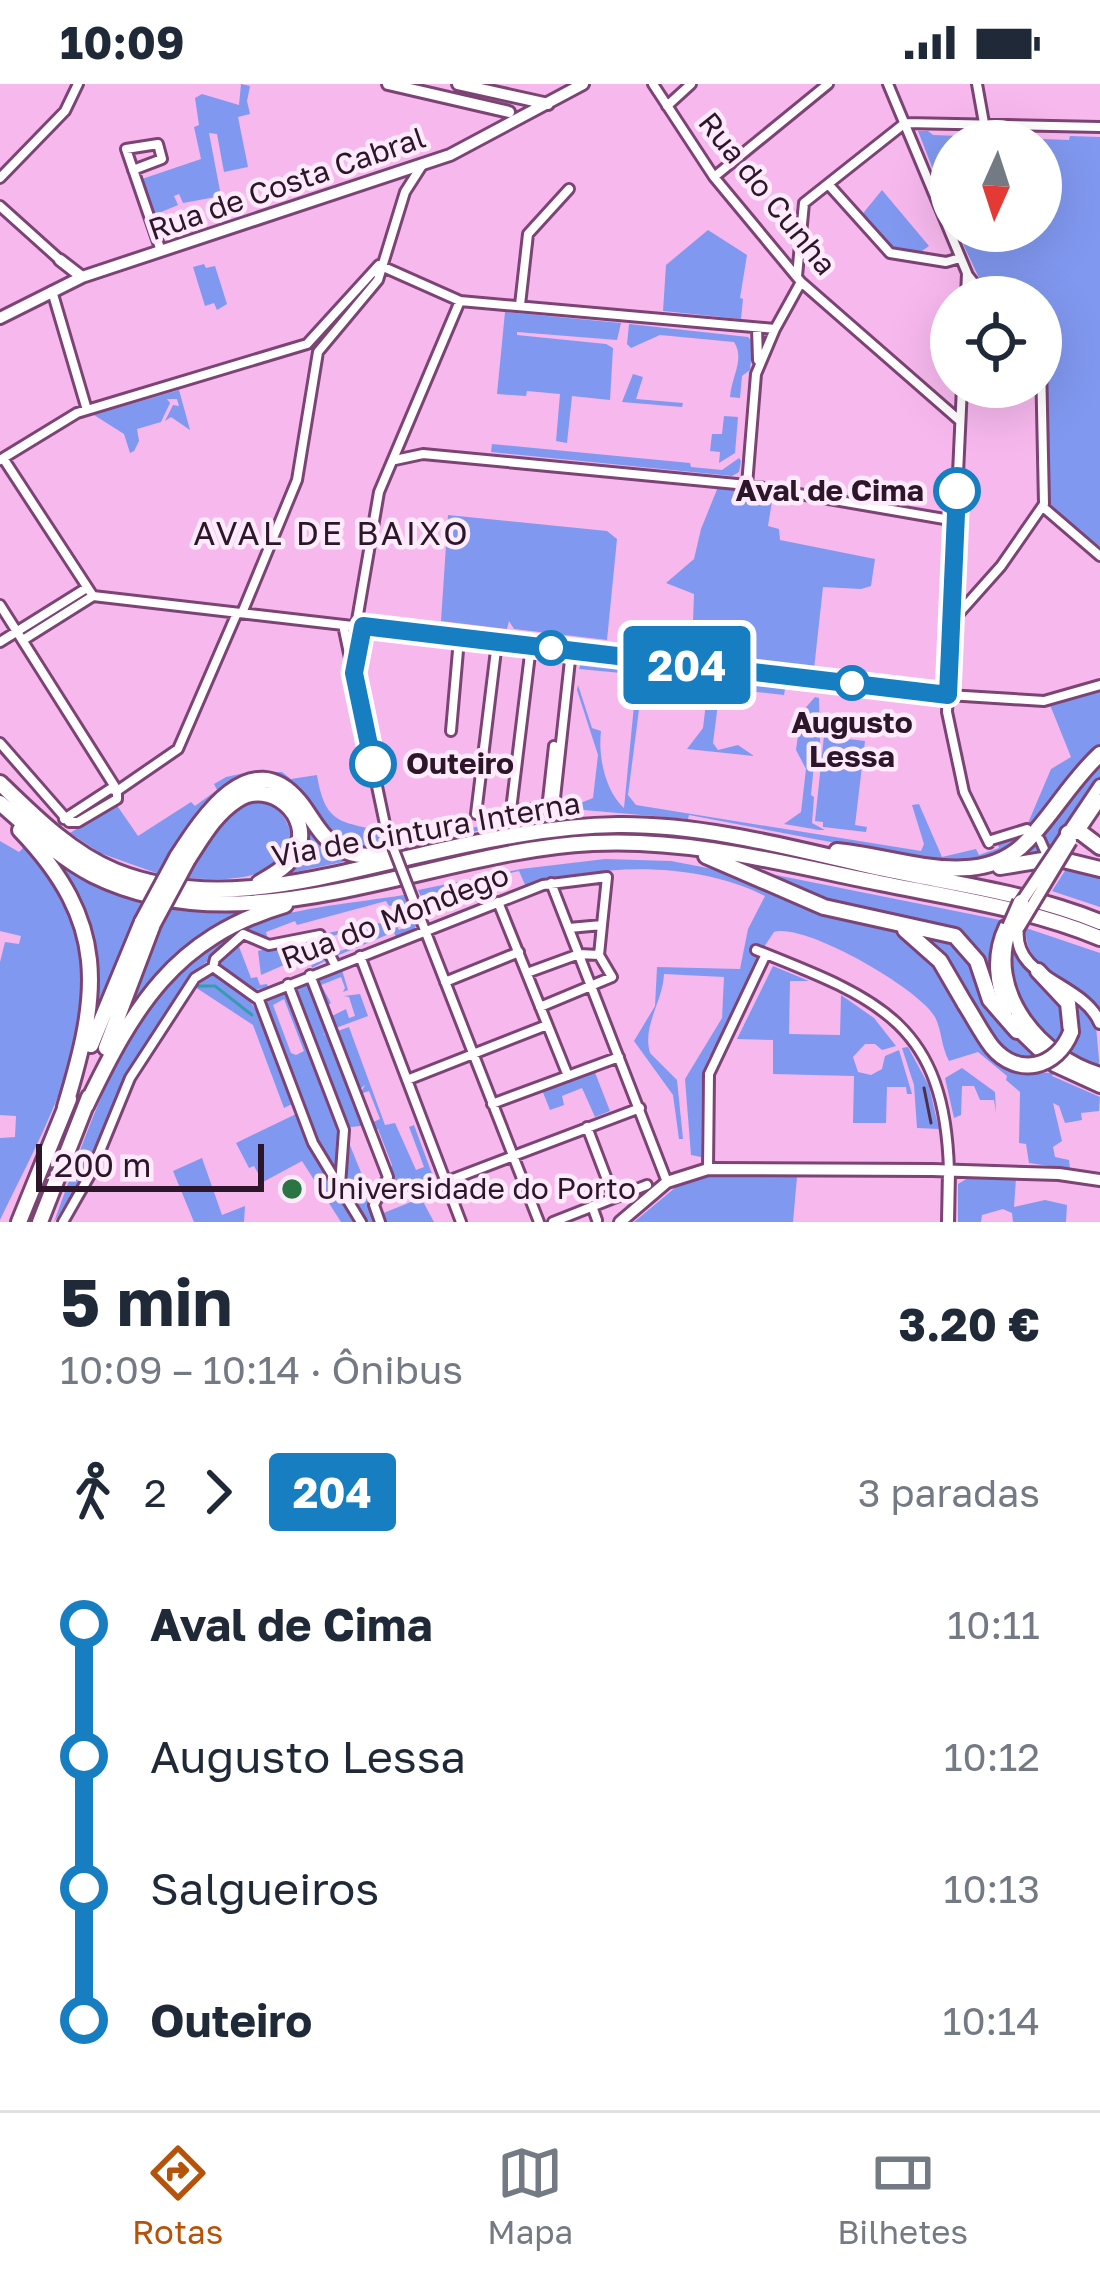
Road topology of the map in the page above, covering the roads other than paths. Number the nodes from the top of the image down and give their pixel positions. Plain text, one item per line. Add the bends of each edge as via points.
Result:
1 (78, 84) edge
2 (458, 84) edge
3 (520, 84) edge
4 (584, 84) edge
5 (653, 84) edge
6 (691, 84) edge
7 (828, 84) edge
8 (888, 84) edge
9 (977, 84) edge
10 (396, 85) edge
11 (515, 97) junction
12 (548, 104) junction
13 (667, 106) junction
14 (488, 107) junction
15 (509, 112) junction
16 (983, 120) edge
17 (904, 123) junction
18 (930, 123) edge
19 (1062, 126) edge
20 (1100, 128) edge
21 (496, 133) junction
22 (422, 165) junction
23 (133, 170) junction
24 (399, 172) junction
25 (714, 177) junction
26 (0, 178) edge
27 (828, 184) junction
28 (569, 189) dead end
29 (405, 192) junction
30 (0, 206) edge
31 (161, 252) junction
32 (960, 258) junction
33 (60, 260) junction
34 (379, 265) junction
35 (967, 273) joint
36 (969, 276) edge
37 (82, 278) junction
38 (799, 279) junction
39 (56, 288) junction
40 (460, 302) junction
41 (520, 305) junction
42 (0, 318) edge
43 (757, 328) junction
44 (775, 329) junction
45 (308, 344) junction
46 (318, 352) junction
47 (759, 368) junction
48 (961, 408) edge
49 (1042, 408) edge
50 (87, 410) junction
51 (960, 421) junction
52 (407, 430) junction
53 (423, 454) junction
54 (2, 459) edge
55 (395, 460) junction
56 (747, 485) junction
57 (1043, 507) junction
58 (956, 521) junction
59 (1100, 556) edge
60 (89, 592) junction
61 (0, 605) edge
62 (239, 613) junction
63 (951, 622) junction
64 (343, 625) junction
65 (360, 626) junction
66 (20, 636) junction
67 (459, 638) junction
68 (0, 642) edge
69 (497, 642) junction
70 (531, 646) junction
71 (571, 651) junction
72 (354, 673) junction
73 (1100, 685) edge
74 (948, 695) junction
75 (451, 730) dead end
76 (0, 742) edge
77 (554, 746) dead end
78 (1100, 754) edge
79 (0, 783) edge
80 (1100, 785) edge
81 (117, 791) junction
82 (1100, 800) edge
83 (0, 806) edge
84 (547, 809) junction
85 (476, 814) dead end
86 (64, 819) junction
87 (1027, 829) dead end
88 (1080, 835) edge
89 (1040, 840) dead end
90 (772, 846) junction
91 (684, 847) junction
92 (810, 853) junction
93 (419, 855) junction
94 (182, 858) junction
95 (1048, 858) junction
96 (1100, 869) edge
97 (551, 884) junction
98 (249, 888) junction
99 (324, 894) junction
100 (1021, 901) joint
101 (498, 902) junction
102 (890, 922) junction
103 (1100, 922) edge
104 (147, 923) junction
105 (602, 925) junction
106 (569, 928) junction
107 (1011, 928) junction
108 (425, 931) junction
109 (1100, 938) edge
110 (519, 952) junction
111 (579, 954) junction
112 (599, 955) junction
113 (360, 956) junction
114 (334, 965) junction
115 (213, 967) junction
116 (1038, 971) junction
117 (527, 973) junction
118 (310, 975) junction
119 (445, 982) junction
120 (288, 984) junction
121 (592, 986) junction
122 (256, 998) junction
123 (540, 1007) junction
124 (1100, 1023) edge
125 (548, 1025) junction
126 (1017, 1030) junction
127 (473, 1054) junction
128 (619, 1057) junction
129 (1100, 1075) edge
130 (568, 1076) junction
131 (407, 1080) junction
132 (1100, 1087) edge
133 (493, 1104) junction
134 (86, 1106) junction
135 (65, 1107) junction
136 (640, 1108) junction
137 (586, 1127) junction
138 (512, 1156) junction
139 (708, 1169) junction
140 (949, 1171) junction
141 (1097, 1178) edge
142 (445, 1182) junction
143 (667, 1182) junction
144 (647, 1185) dead end
145 (340, 1187) junction
146 (614, 1198) junction
147 (592, 1206) junction
148 (597, 1220) edge
149 (19, 1222) edge
150 (40, 1222) edge
151 (63, 1222) edge
152 (361, 1222) edge
153 (380, 1222) edge
154 (460, 1222) edge
155 (539, 1222) edge
156 (553, 1222) edge
157 (620, 1222) edge
158 (949, 1222) edge

1 - 26 street via 65,111
2 - 11 main road
3 - 11 main road
4 - 12 main road, Rua de Costa Cabral
5 - 13 street, Rua do Cunha
6 - 13 street
7 - 25 street
8 - 17 street
9 - 16 street
10 - 14 main road
11 - 12 main road
11 - 15 main road
12 - 21 main road, Rua de Costa Cabral
13 - 25 street, Rua do Cunha
14 - 15 main road
14 - 21 main road
15 - 21 main road
17 - 18 street
17 - 27 street
17 - 32 street
19 - 20 street
21 - 22 main road, Rua de Costa Cabral
22 - 24 main road, Rua de Costa Cabral
22 - 29 street
23 - 23 street via 160,161 158,144 126,149
23 - 31 street
24 - 29 street
24 - 31 main road, Rua de Costa Cabral
25 - 38 street, Rua do Cunha
27 - 32 street via 890,253
27 - 38 street via 802,207
28 - 41 street via 527,234
29 - 34 street
30 - 33 street
31 - 37 main road, Rua de Costa Cabral
32 - 35 street
33 - 37 main road
33 - 39 main road via 65,277
34 - 40 street
34 - 45 street
34 - 46 street via 374,285
35 - 36 street
37 - 39 main road, Rua de Costa Cabral
38 - 44 street
38 - 51 street, Rua do Cunha
39 - 42 main road, Rua de Costa Cabral
39 - 50 street
40 - 41 street
40 - 52 street
41 - 43 street
43 - 44 street
43 - 47 street
44 - 47 street
45 - 46 street
45 - 50 street
46 - 62 street via 297,480
47 - 56 street
48 - 51 street
49 - 57 street
50 - 54 street
51 - 58 street
52 - 53 street
52 - 55 street
53 - 55 street
53 - 56 street
54 - 60 street
55 - 65 street via 379,492
56 - 58 street
57 - 59 street
57 - 63 street
58 - 63 street
60 - 62 street
60 - 66 street
61 - 66 street
62 - 64 street
62 - 81 street via 178,749
63 - 74 street
64 - 65 street
64 - 72 street
65 - 67 street
65 - 72 street
66 - 68 street
66 - 81 street
67 - 69 street
67 - 75 street
69 - 70 street
69 - 85 street
70 - 71 street
70 - 84 street via 511,810
71 - 74 street
71 - 84 street via 554,807
72 - 108 street, bridge via 386,829
73 - 74 street via 1044,701
74 - 87 street via 964,792 988,842
76 - 86 street
77 - 84 street
78 - 90 highway via 1025,844 991,864 956,869
79 - 98 highway, Via de Cintura Interna via 111,869 176,887
80 - 88 main road
81 - 86 street
81 - 86 street via 117,799 78,822
82 - 88 main road
83 - 99 highway, Via de Cintura Interna via 85,871 137,892 201,902
83 - 135 highway via 61,880 88,951 89,1023
88 - 100 main road, bridge
88 - 107 main road, bridge
89 - 95 street
90 - 92 highway, Via de Cintura Interna
90 - 93 highway, Via de Cintura Interna via 619,825
91 - 99 highway, Via de Cintura Interna via 572,844
91 - 102 highway via 801,899
91 - 109 highway, Via de Cintura Interna via 1007,909
92 - 95 highway via 961,873
92 - 103 highway, Via de Cintura Interna
93 - 94 highway via 342,850 290,792 261,782 222,796
93 - 98 highway, Via de Cintura Interna
94 - 98 highway via 234,802 248,794 278,798 296,816 297,850
94 - 104 highway, bridge
95 - 96 highway
97 - 101 street, Rua do Mondego
97 - 105 street, Rua do Mondego via 607,877
97 - 106 street
99 - 134 highway via 237,922 182,957 140,1006
100 - 107 highway, bridge
101 - 108 street, Rua do Mondego
101 - 110 street
102 - 116 highway, bridge via 928,946 992,1046 1022,1066 1052,1060 1071,1032 1068,1003
102 - 126 highway via 962,941 990,1000
104 - 134 highway
104 - 135 highway
105 - 106 street
105 - 112 street
106 - 111 street
107 - 116 main road via 1020,954
107 - 126 main road via 998,944 995,972
107 - 129 highway via 1003,961 1016,1008 1047,1047
108 - 113 street, Rua do Mondego
108 - 119 street
110 - 117 street
110 - 119 street
111 - 112 street
111 - 117 street
111 - 121 street
112 - 121 street via 612,977
113 - 114 street, Rua do Mondego
113 - 131 street
114 - 115 street via 320,934 265,945 243,934
114 - 118 street, Rua do Mondego
115 - 122 street
115 - 151 street via 195,978 130,1078
116 - 124 main road via 1084,1000
117 - 123 street
118 - 120 street, Rua do Mondego
118 - 153 street via 388,1177 374,1202
119 - 127 street
120 - 122 street, Rua do Mondego
120 - 145 street via 344,1130
121 - 123 street
121 - 128 street
122 - 145 street via 313,1143
123 - 125 street
125 - 127 street
125 - 130 street
126 - 132 main road via 1054,1066
127 - 131 street
127 - 133 street
128 - 130 street
128 - 136 street
130 - 133 street
131 - 142 street
133 - 138 street
134 - 150 highway
135 - 149 highway
136 - 137 street
136 - 143 street
137 - 138 street
137 - 146 street
138 - 142 street
138 - 155 street
139 - 140 main road
139 - 140 street via 709,1074 761,952 860,995 910,1035 944,1103
139 - 143 main road
140 - 141 main road
140 - 158 main road
142 - 154 street
143 - 157 main road
144 - 146 street
145 - 152 street
146 - 147 street
147 - 148 street
147 - 156 street

